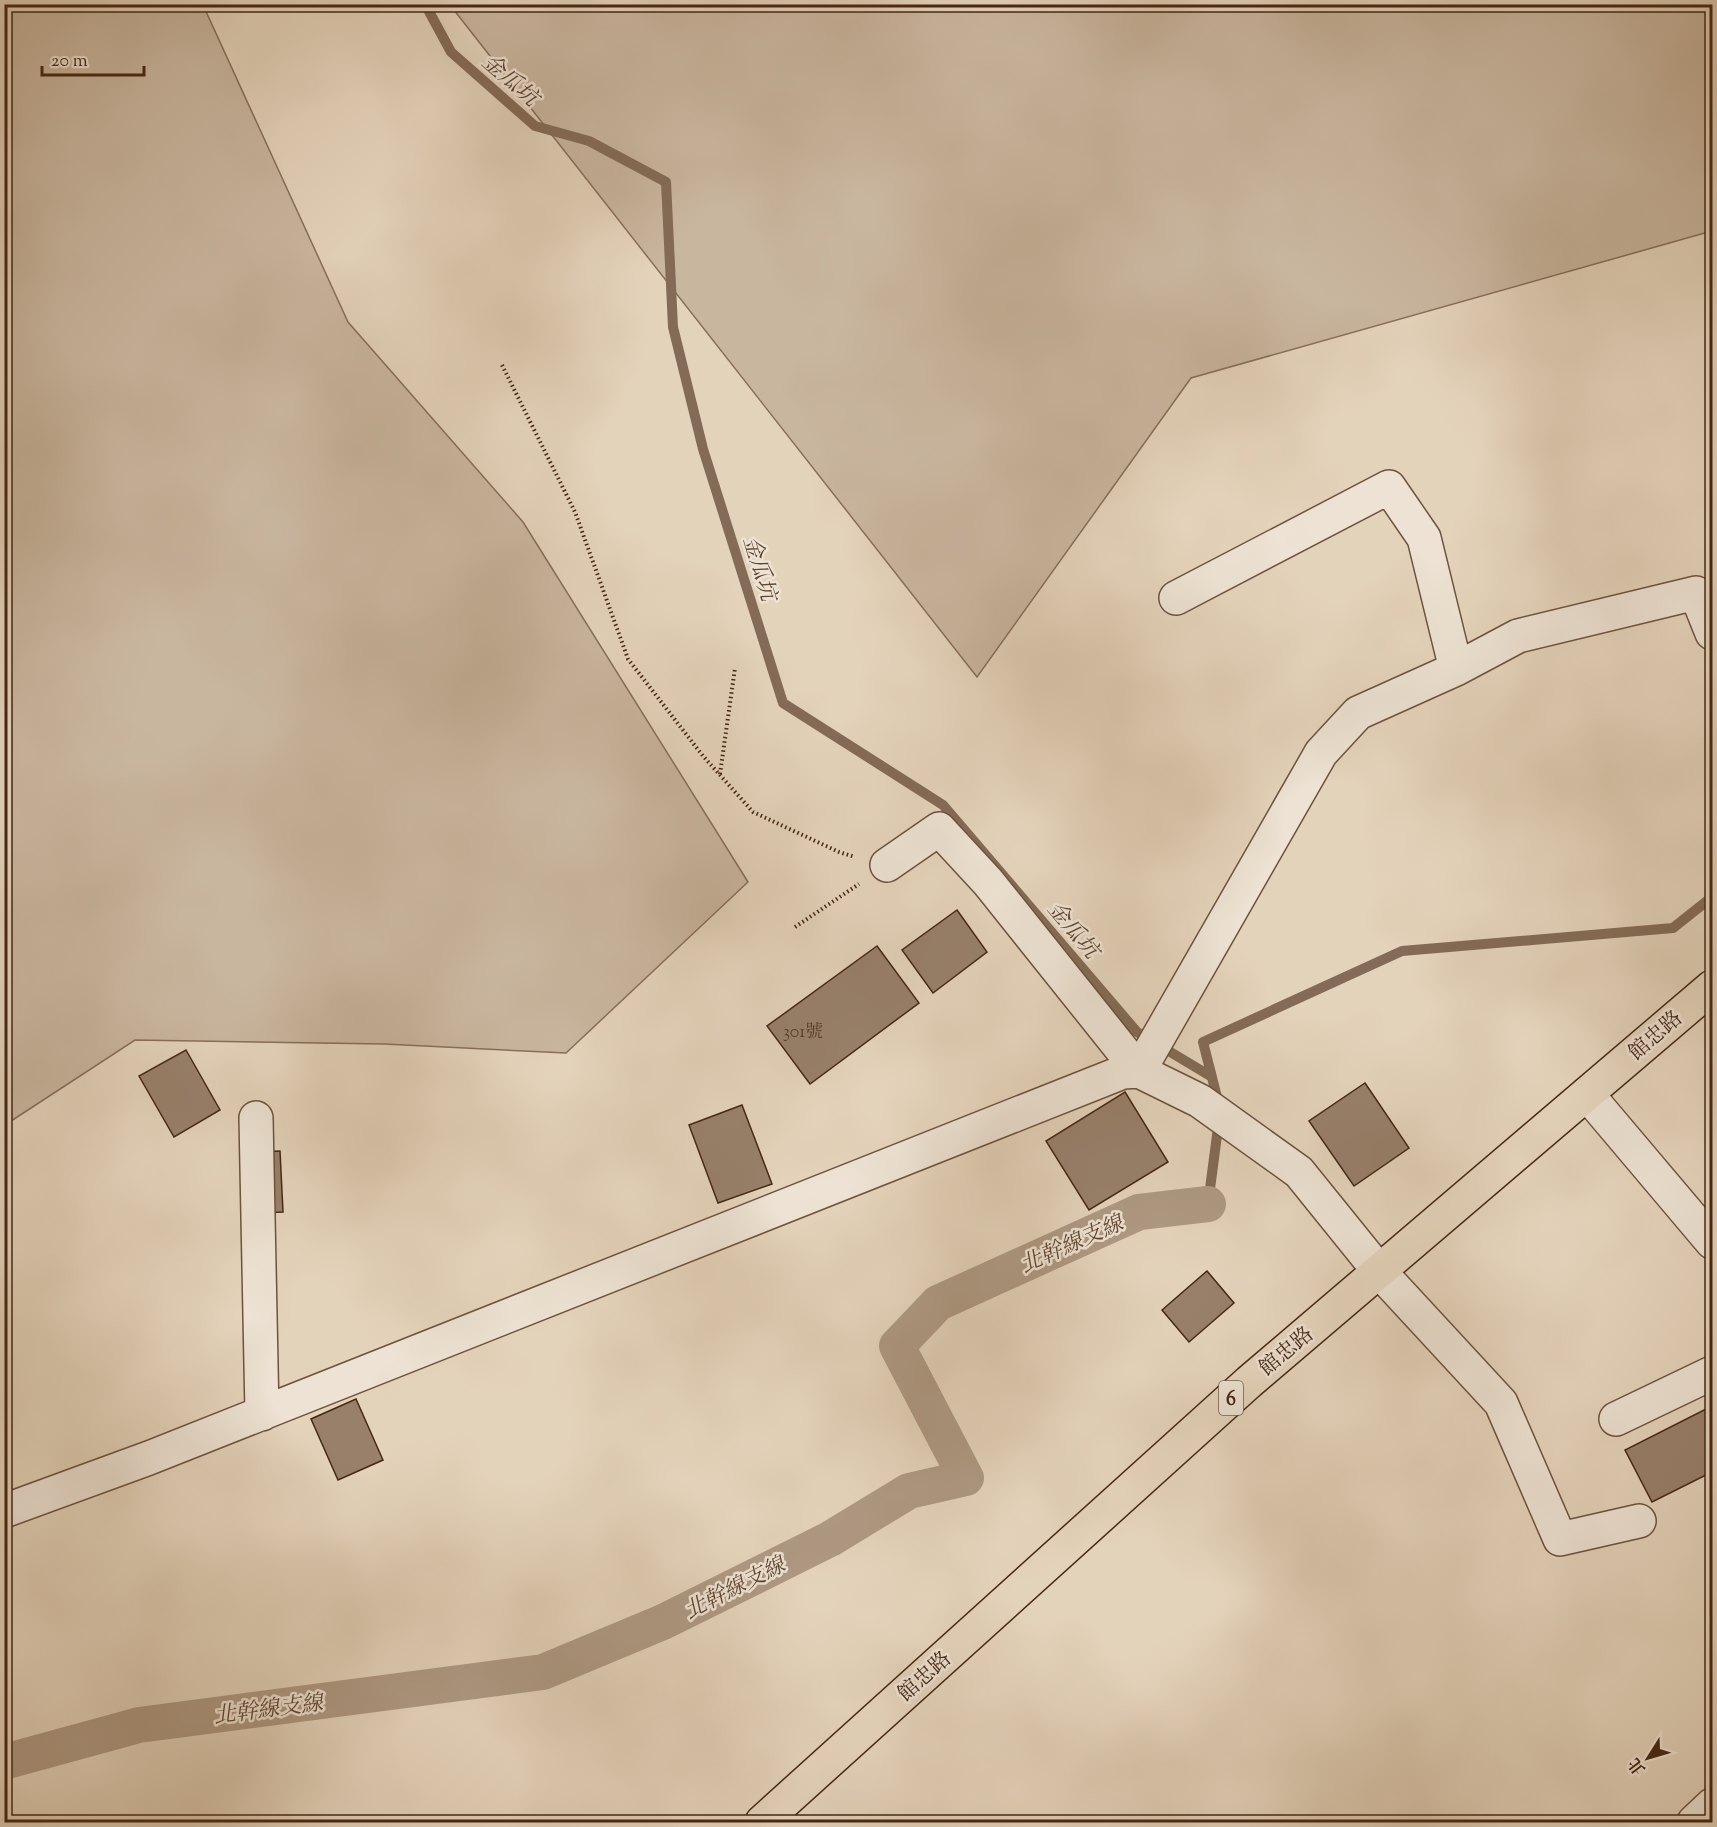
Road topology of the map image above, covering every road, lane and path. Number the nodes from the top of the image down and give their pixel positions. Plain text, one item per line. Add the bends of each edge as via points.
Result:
1 (502, 365) dead end
2 (1176, 598) dead end
3 (1713, 633) edge
4 (735, 668) dead end
5 (1456, 669) junction
6 (720, 775) junction
7 (887, 865) junction
8 (795, 927) dead end
9 (1713, 987) edge
10 (1139, 1071) junction
11 (1587, 1094) junction
12 (256, 1118) dead end
13 (1713, 1242) edge
14 (1379, 1271) junction
15 (1713, 1373) edge
16 (262, 1413) junction
17 (1616, 1419) dead end
18 (4, 1511) edge
19 (1640, 1521) dead end
20 (1713, 1805) edge
21 (762, 1822) edge
22 (1694, 1822) edge

1 - 6 path via 575,513 628,659
2 - 5 street via 1389,487 1424,538
3 - 5 street via 1696,593 1518,636
4 - 6 path
5 - 10 street via 1358,713 1321,753
6 - 7 path via 753,812 839,852
7 - 8 path
7 - 10 street via 939,829 988,882
9 - 11 main road, 館忠路 / 6
10 - 14 street via 1200,1101 1299,1172
10 - 16 street via 1123,1072
11 - 13 street
11 - 14 main road, 館忠路 / 6
12 - 16 street
14 - 19 street via 1501,1403 1560,1539
14 - 21 main road, 館忠路 / 6 via 1249,1382
15 - 17 street
16 - 18 street
20 - 22 street

